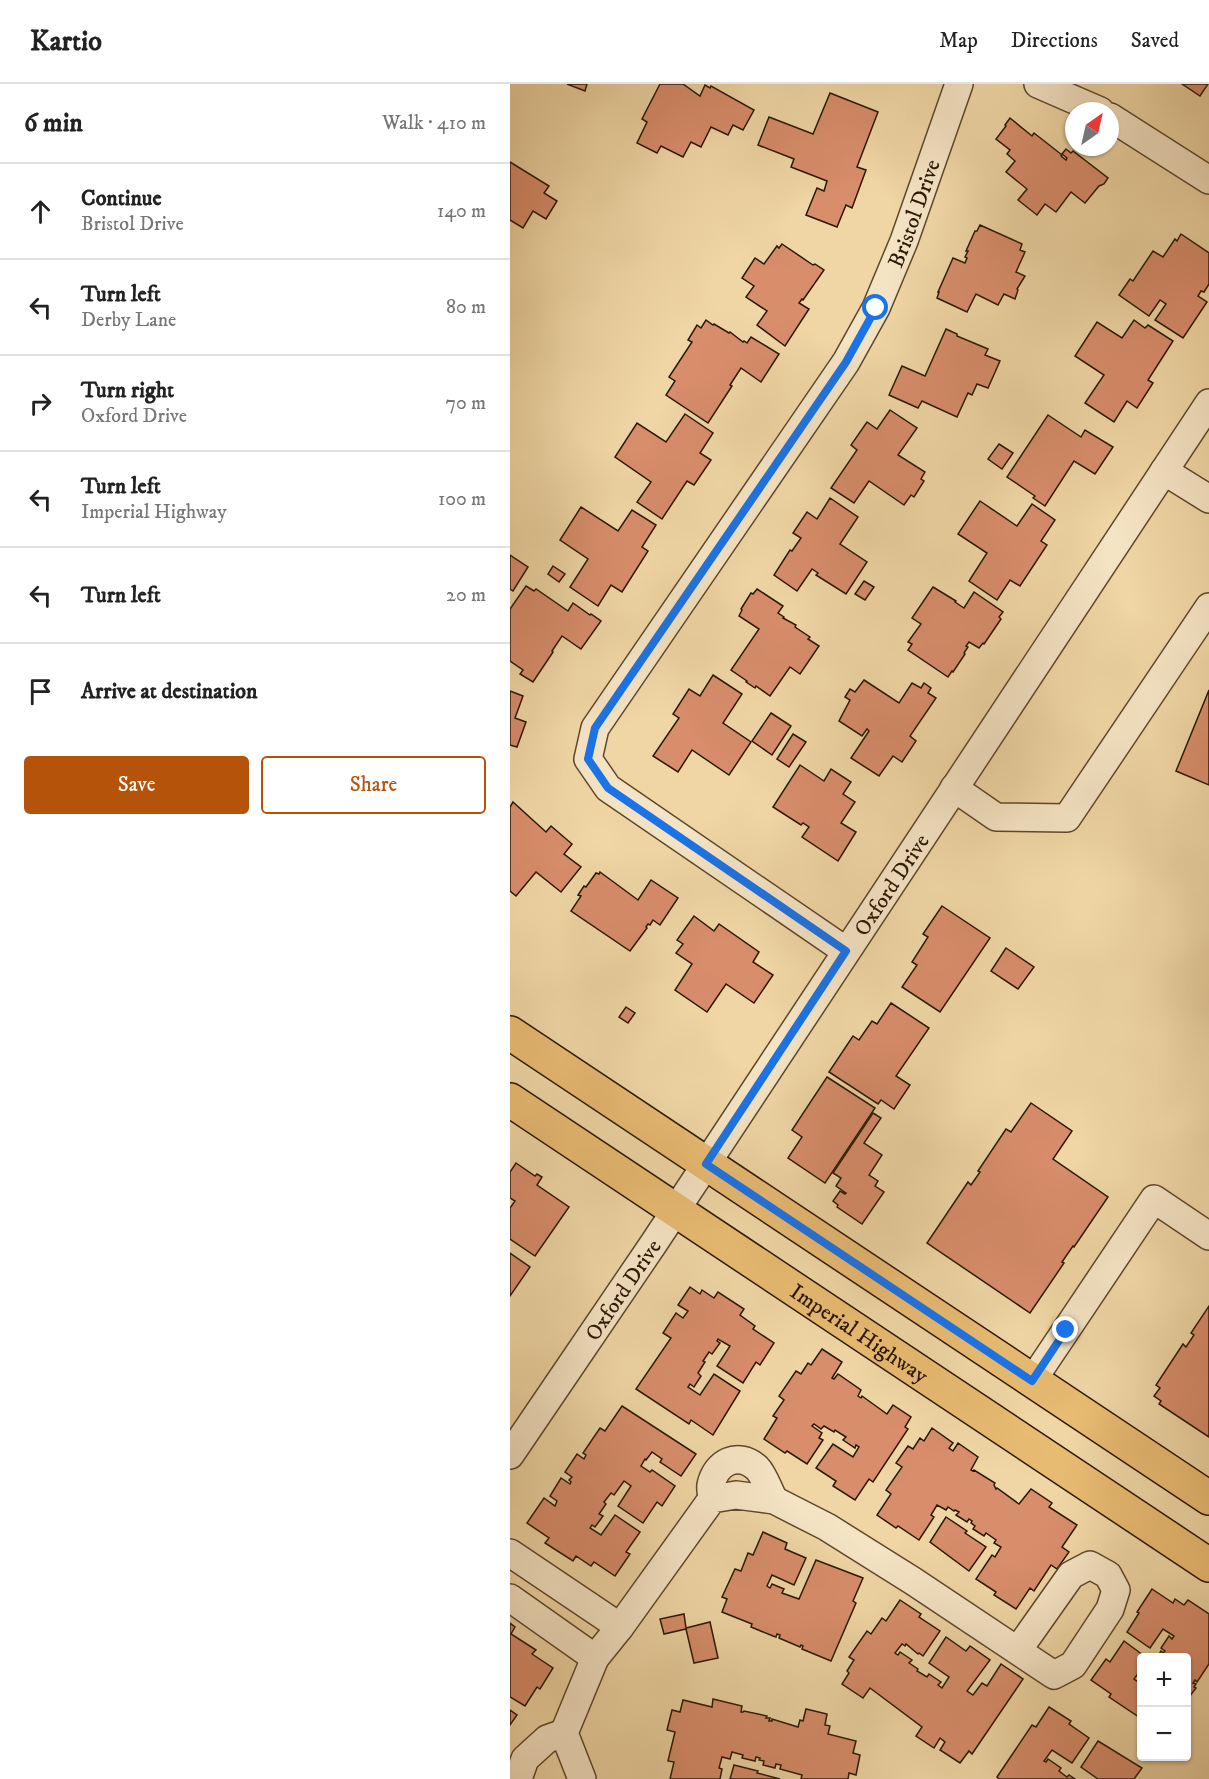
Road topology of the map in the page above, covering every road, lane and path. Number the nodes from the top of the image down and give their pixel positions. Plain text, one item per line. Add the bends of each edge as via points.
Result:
1 (959, 84) edge
2 (1038, 84) edge
3 (1079, 102) edge
4 (1119, 123) edge
5 (1209, 180) edge
6 (1209, 403) edge
7 (1164, 471) junction
8 (1209, 499) edge
9 (1209, 607) edge
10 (954, 788) junction
11 (846, 951) junction
12 (510, 1033) edge
13 (510, 1100) edge
14 (706, 1164) junction
15 (675, 1210) junction
16 (1209, 1236) edge
17 (1032, 1381) junction
18 (510, 1455) edge
19 (1209, 1498) edge
20 (712, 1499) junction
21 (774, 1500) junction
22 (510, 1553) edge
23 (1209, 1565) edge
24 (510, 1598) edge
25 (620, 1627) junction
26 (1018, 1650) dead end
27 (595, 1658) junction
28 (564, 1733) junction
29 (518, 1779) edge
30 (582, 1779) edge

1 - 11 street, Bristol Drive via 876,308 846,362 595,728 588,759 608,788
2 - 3 street
4 - 5 street
6 - 7 street, Oxford Drive
7 - 8 street
7 - 10 street, Oxford Drive
9 - 10 street via 1067,818 996,817
10 - 11 street, Oxford Drive
11 - 14 street, Oxford Drive
12 - 14 main road
13 - 15 main road, Imperial Highway
14 - 15 street, Oxford Drive
14 - 17 main road
15 - 18 street, Oxford Drive
15 - 23 main road, Imperial Highway
16 - 17 street via 1154,1199
17 - 19 main road
20 - 21 street via 736,1495
20 - 21 street via 716,1472 722,1464 735,1459 758,1469
20 - 25 street
21 - 26 street via 827,1527
22 - 25 street
24 - 27 street
25 - 27 street
27 - 28 street
28 - 29 street via 547,1739 525,1759
28 - 30 street

